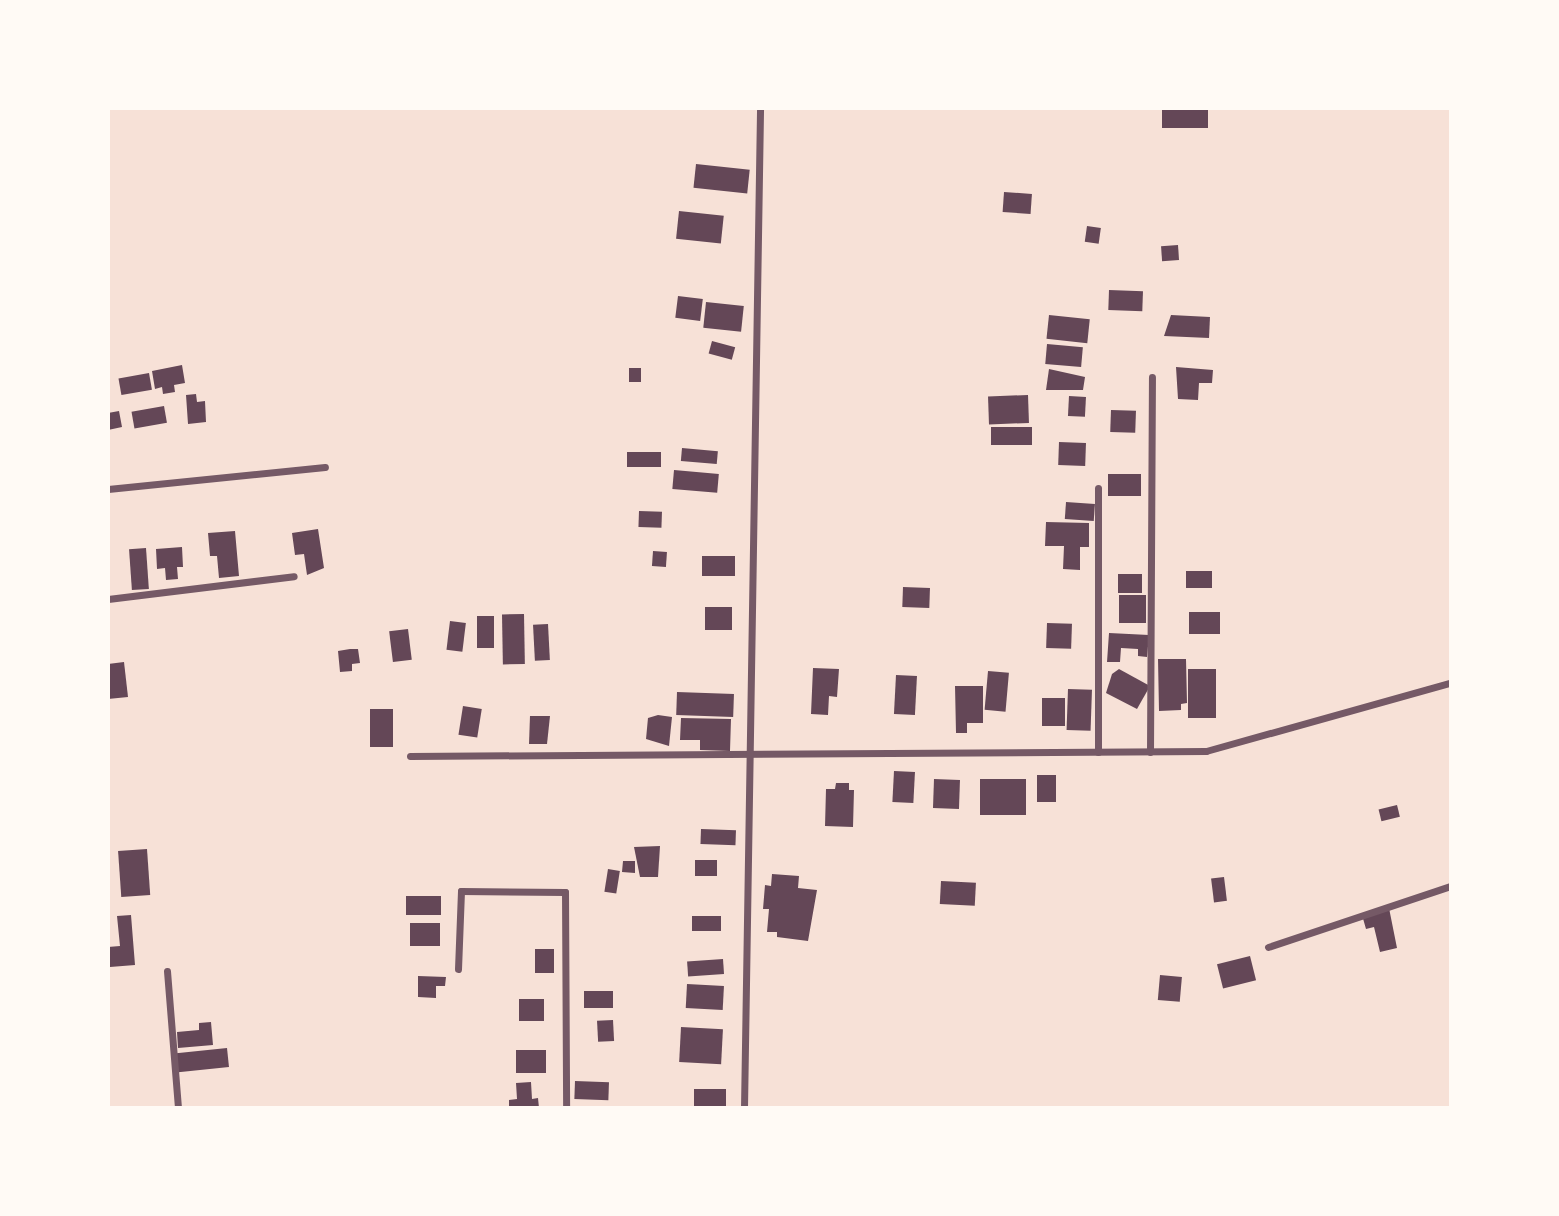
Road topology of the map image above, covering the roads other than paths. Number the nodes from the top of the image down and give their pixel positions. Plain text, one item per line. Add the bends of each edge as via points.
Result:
1 (760, 108) edge
2 (1152, 377) dead end
3 (326, 467) dead end
4 (1098, 488) dead end
5 (108, 489) edge
6 (294, 576) dead end
7 (108, 599) edge
8 (1451, 683) edge
9 (1098, 752) junction
10 (1150, 752) junction
11 (747, 754) junction
12 (410, 757) dead end
13 (1451, 886) edge
14 (1268, 947) dead end
15 (458, 970) dead end
16 (167, 971) dead end
17 (178, 1108) edge
18 (566, 1108) edge
19 (744, 1108) edge

1 - 11 street
2 - 10 street
3 - 5 street
4 - 9 street
6 - 7 street
8 - 10 street via 1222,747
9 - 10 street
9 - 11 street
11 - 12 street
11 - 19 street
13 - 14 street
15 - 18 street via 461,891 565,892
16 - 17 street

